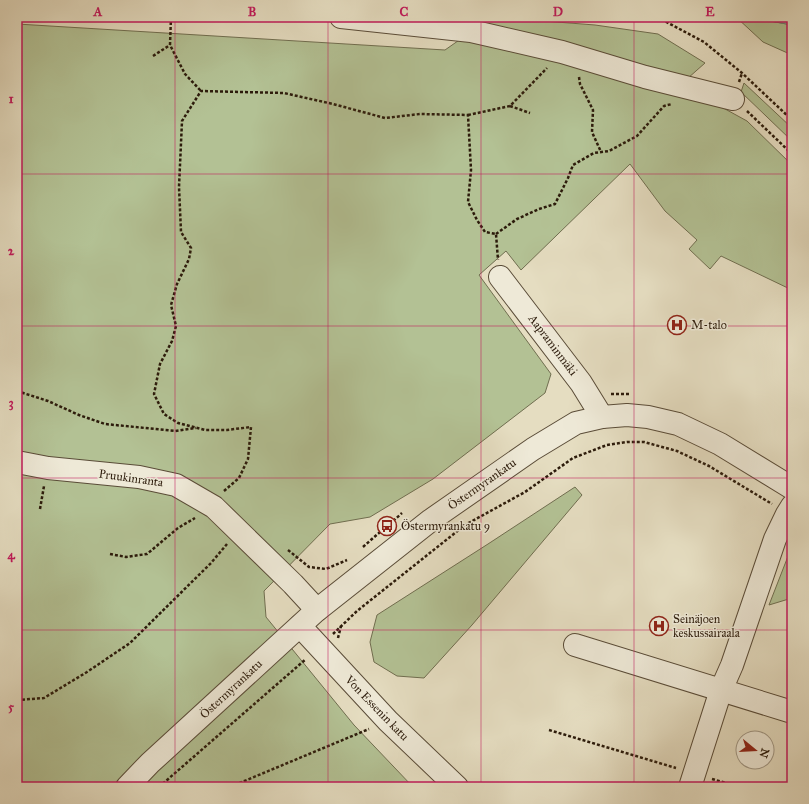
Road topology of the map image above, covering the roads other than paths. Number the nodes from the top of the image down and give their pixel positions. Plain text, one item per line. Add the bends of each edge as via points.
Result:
1 (341, 17) edge
2 (733, 99) road end
3 (500, 277) road end
4 (602, 416) junction
5 (17, 462) edge
6 (792, 488) edge
7 (790, 510) edge
8 (317, 610) junction
9 (300, 626) junction
10 (575, 645) dead end
11 (721, 690) junction
12 (792, 712) edge
13 (692, 780) edge
14 (127, 787) edge
15 (457, 787) edge

1 - 2 street via 471,31 562,52 645,77
3 - 4 street, Aapraminmäki via 582,383
4 - 6 street, Östermyrankatu via 648,417 678,424 720,444
4 - 8 street, Östermyrankatu via 576,423 533,449 431,520
5 - 8 street, Pruukinranta via 48,468 139,477 176,485 219,499 238,530
7 - 11 street via 775,539 740,663
8 - 9 street, Östermyrankatu
9 - 14 street, Östermyrankatu
9 - 15 street, Von Essenin katu via 388,721
10 - 11 street
11 - 12 street
11 - 13 street

